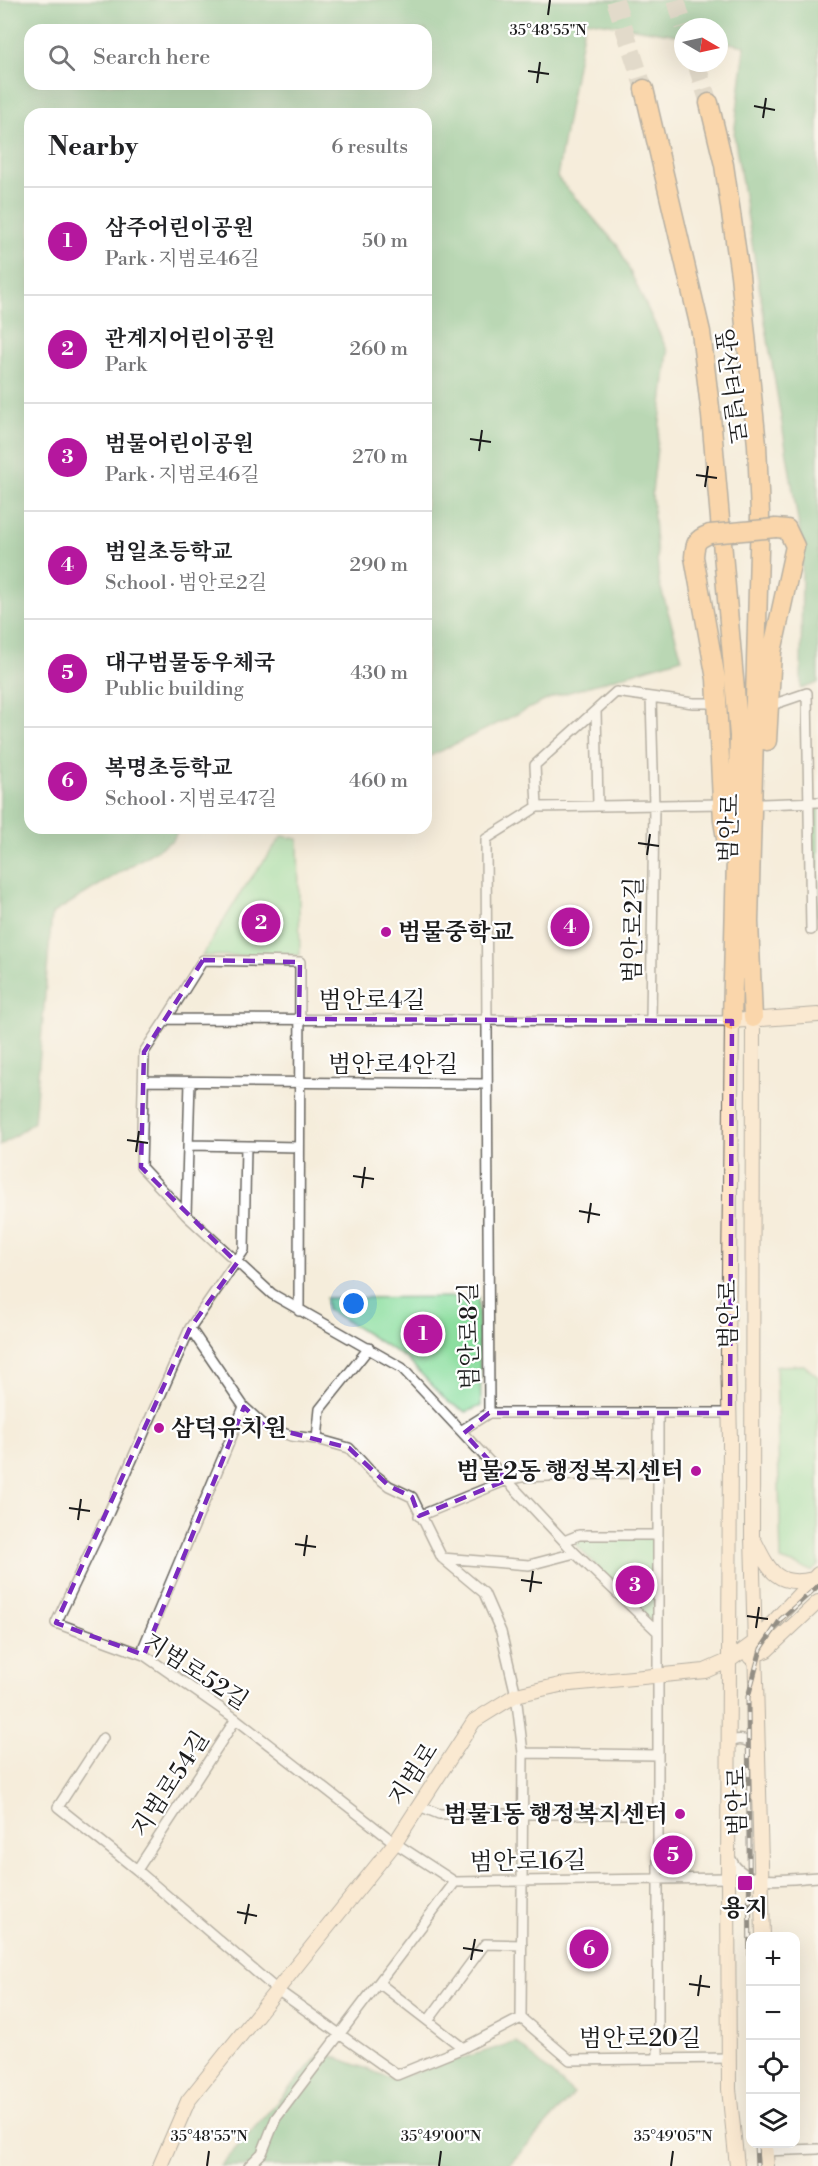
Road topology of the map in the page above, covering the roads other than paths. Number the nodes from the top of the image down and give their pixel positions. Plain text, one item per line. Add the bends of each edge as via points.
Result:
1 (644, 89) tunnel mouth
2 (709, 103) tunnel mouth
3 (818, 689) edge
4 (756, 692) joint
5 (807, 693) junction
6 (736, 695) joint
7 (651, 697) junction
8 (718, 703) junction
9 (769, 706) junction
10 (596, 710) junction
11 (807, 748) junction
12 (818, 748) edge
13 (813, 802) edge
14 (723, 804) junction
15 (762, 804) junction
16 (654, 805) junction
17 (598, 806) junction
18 (537, 807) junction
19 (736, 903) junction
20 (749, 922) junction
21 (818, 923) edge
22 (818, 1015) edge
23 (753, 1018) junction
24 (166, 1019) junction
25 (299, 1019) junction
26 (486, 1019) junction
27 (651, 1020) junction
28 (732, 1021) junction
29 (143, 1081) junction
30 (190, 1082) junction
31 (298, 1082) junction
32 (486, 1084) junction
33 (188, 1145) junction
34 (246, 1146) junction
35 (299, 1147) junction
36 (186, 1215) junction
37 (237, 1263) junction
38 (299, 1311) junction
39 (190, 1328) junction
40 (369, 1348) junction
41 (244, 1407) junction
42 (489, 1413) junction
43 (730, 1413) junction
44 (658, 1414) junction
45 (462, 1430) junction
46 (317, 1439) junction
47 (658, 1472) junction
48 (507, 1480) junction
49 (419, 1516) junction
50 (658, 1535) junction
51 (752, 1537) junction
52 (564, 1541) junction
53 (575, 1553) junction
54 (442, 1558) junction
55 (815, 1577) edge
56 (818, 1602) edge
57 (658, 1632) junction
58 (756, 1649) junction
59 (144, 1655) junction
60 (730, 1660) junction
61 (656, 1677) junction
62 (516, 1695) junction
63 (236, 1719) junction
64 (103, 1738) dead end
65 (728, 1744) junction
66 (760, 1749) junction
67 (523, 1753) junction
68 (657, 1755) junction
69 (419, 1806) junction
70 (523, 1813) junction
71 (658, 1814) junction
72 (395, 1843) junction
73 (728, 1852) junction
74 (137, 1869) junction
75 (818, 1877) edge
76 (728, 1878) junction
77 (659, 1879) junction
78 (763, 1879) junction
79 (522, 1881) junction
80 (455, 1882) junction
81 (763, 1932) edge
82 (522, 1944) junction
83 (379, 1983) junction
84 (276, 1989) junction
85 (522, 2018) junction
86 (428, 2021) junction
87 (341, 2034) junction
88 (463, 2048) junction
89 (658, 2056) junction
90 (729, 2058) junction
91 (765, 2148) edge
92 (792, 2148) edge
93 (818, 2149) edge
94 (160, 2166) edge
95 (249, 2166) edge
96 (737, 2166) edge
97 (767, 2166) edge

1 - 6 highway, 앞산터널로 via 701,332
2 - 4 highway, 앞산터널로 via 724,165 755,412 760,514
3 - 5 street
4 - 20 highway, 범안로
5 - 9 street
5 - 11 street
6 - 19 highway, 범안로
7 - 8 street
7 - 10 street via 616,692
7 - 16 street, 범안로2길
8 - 9 highway, bridge via 694,543 710,534 776,528 787,530 795,546 772,652
8 - 14 highway
9 - 15 highway
10 - 17 street
10 - 18 street via 535,765
11 - 12 street
11 - 13 street
13 - 15 street
13 - 21 street via 811,930
14 - 16 street
14 - 19 highway
15 - 20 highway
16 - 17 street
16 - 27 street, 범안로2길
17 - 18 street
18 - 26 street via 486,839
19 - 28 highway, 범안로
20 - 23 highway, 범안로
22 - 23 main road
23 - 28 main road
23 - 51 main road, 범안로
24 - 25 street, 범안로4길
24 - 25 street, 범안로4안길 via 203,960 300,962
24 - 29 street via 144,1052
25 - 26 street, 범안로4길
25 - 31 street, 범안로4안길
26 - 27 street, 범안로4길
26 - 32 street, 범안로8길
27 - 28 street, 범안로4길
28 - 43 main road, 범안로
29 - 30 street, 범안로4안길
29 - 36 street via 141,1167
30 - 31 street, 범안로4안길
30 - 33 street
31 - 32 street, 범안로4안길
31 - 35 street, 범안로4안길
32 - 42 street, 범안로8길
33 - 34 street
33 - 36 street
34 - 35 street
34 - 37 street via 244,1250
35 - 38 street, 범안로4안길
36 - 37 street
37 - 38 street via 272,1294
37 - 39 street, 지범로52길
38 - 40 street
39 - 41 street
39 - 59 street, 지범로52길 via 56,1623
40 - 45 street via 402,1368
40 - 46 street via 320,1409
41 - 46 street via 265,1426 291,1436
41 - 59 street via 144,1646
42 - 44 street, 범안로8길
42 - 45 street
43 - 44 street, 범안로8길
43 - 60 main road, 범안로
44 - 47 street
45 - 48 street
46 - 49 street via 349,1448 382,1481 412,1497
47 - 48 street
47 - 50 street
48 - 49 street
48 - 52 street
49 - 54 street
50 - 52 street via 579,1535
50 - 57 street
51 - 55 main road via 769,1569 781,1578 796,1584
51 - 58 main road, 범안로
52 - 53 street
53 - 54 street via 529,1565
53 - 57 street
54 - 62 street via 484,1593 501,1632
55 - 58 main road
56 - 58 main road via 767,1650
57 - 61 street
58 - 60 main road, 지범로
58 - 66 main road, 범안로
59 - 63 street, 지범로52길
60 - 61 main road, 지범로 via 705,1671
60 - 65 main road, 범안로
61 - 62 main road, 지범로 via 560,1685
61 - 68 street
62 - 67 street
62 - 69 main road, 지범로 via 474,1721
63 - 72 street, 지범로52길
63 - 74 street, 지범로54길
64 - 74 street via 58,1807
65 - 66 street via 744,1739
65 - 73 main road, 범안로
66 - 78 main road, 범안로
67 - 68 street
67 - 70 street
68 - 71 street
69 - 70 street via 439,1814
69 - 72 main road, 지범로
70 - 71 street
70 - 79 street
71 - 77 street
72 - 80 street, 지범로52길
72 - 84 main road, 지범로
73 - 76 main road, 범안로
73 - 78 street via 736,1870 746,1877
74 - 84 street
75 - 78 street
76 - 77 street, 범안로16길
76 - 90 main road
77 - 79 street, 범안로16길
77 - 89 street
78 - 81 main road, 범안로
79 - 80 street, 범안로16길
79 - 82 street
80 - 83 street, 범안로16길
82 - 85 street
82 - 86 street via 485,1944
83 - 86 street
83 - 87 street, 범안로16길
84 - 87 street
84 - 94 main road, 지범로 via 188,2101
85 - 88 street
85 - 89 street, 범안로20길 via 570,2060
86 - 88 street
87 - 88 street via 397,2075
87 - 95 street, 범안로16길 via 276,2118 262,2153
89 - 90 street, 범안로20길
90 - 96 main road
91 - 97 main road
92 - 93 street

